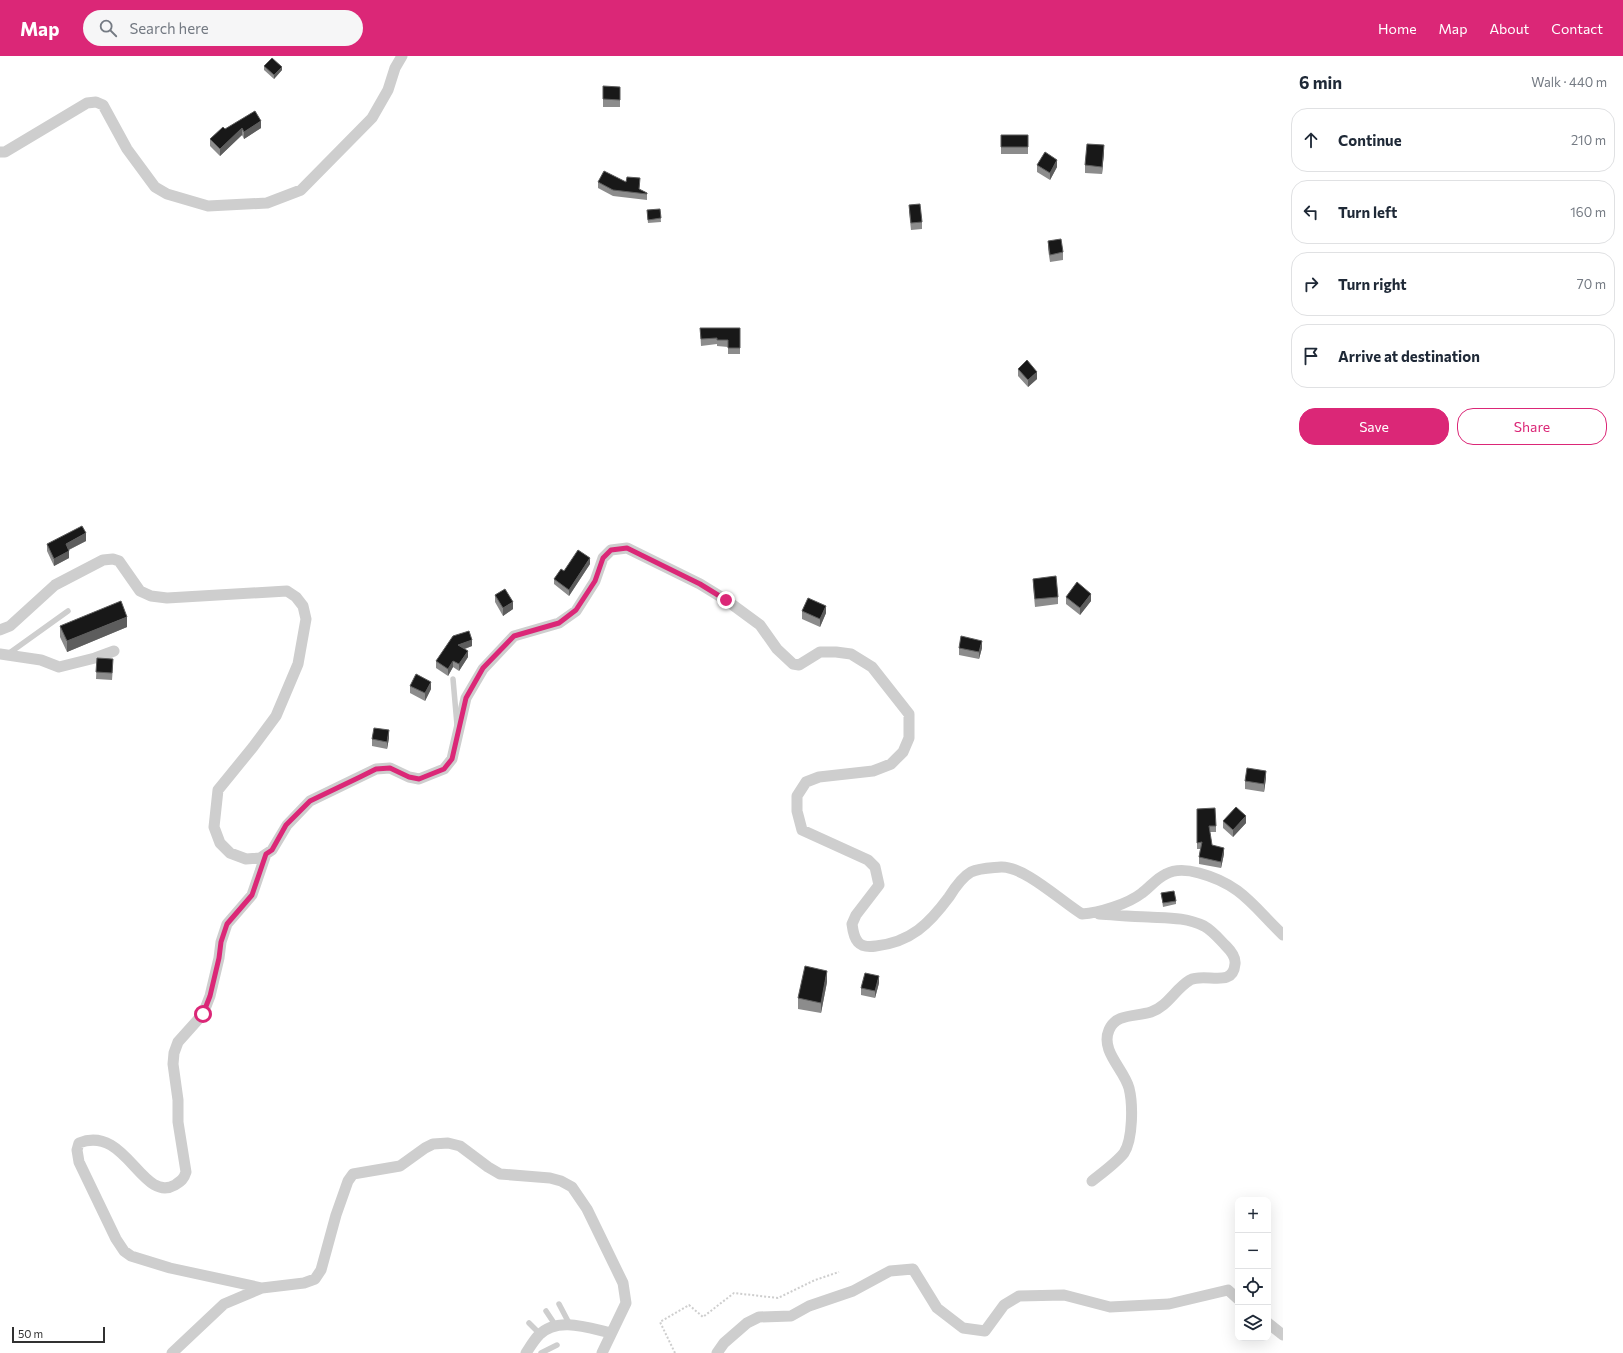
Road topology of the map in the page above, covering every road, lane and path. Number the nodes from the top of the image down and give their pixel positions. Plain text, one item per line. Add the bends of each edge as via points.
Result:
1 (402, 56) edge
2 (0, 152) edge
3 (68, 611) dead end
4 (0, 630) edge
5 (114, 651) dead end
6 (2, 655) edge
7 (453, 679) dead end
8 (458, 732) junction
9 (266, 854) junction
10 (1093, 914) junction
11 (1283, 935) edge
12 (1092, 1181) dead end
13 (839, 1272) dead end
14 (262, 1288) junction
15 (1235, 1296) edge
16 (559, 1304) dead end
17 (546, 1311) dead end
18 (529, 1323) dead end
19 (571, 1325) junction
20 (1271, 1325) edge
21 (556, 1326) junction
22 (611, 1333) junction
23 (540, 1334) junction
24 (1283, 1335) edge
25 (557, 1345) dead end
26 (530, 1351) edge
27 (172, 1353) edge
28 (540, 1353) edge
29 (602, 1353) edge
30 (675, 1353) edge
31 (717, 1353) edge

1 - 2 street via 388,90 372,118 301,190 267,203 208,206 167,194 155,187 127,149 104,105 96,102 87,103 5,152
3 - 6 lane
4 - 9 street via 10,626 55,585 103,560 119,561 140,591 151,596 167,598 287,591 296,597 303,606 306,619 298,664 276,716 218,790 214,811 214,827 220,843 230,853 246,859 260,858
5 - 6 street via 59,667 41,660
7 - 8 lane
8 - 9 street via 452,759 444,769 419,779 390,768 376,769 310,801 286,825 272,850
8 - 10 street via 466,698 474,681 504,645 514,636 559,623 576,610 595,581 603,558 611,550 627,548 700,584 726,600 760,625 777,650 793,664 799,665 820,652 852,654 872,667 909,714 909,738 903,752 891,764 873,771 819,776 806,782 797,796 797,811 802,830 868,860 875,867 879,885 852,924 861,946 867,948 888,945 912,936 935,916 956,887 971,872 986,869 1003,867 1020,871 1082,914
9 - 14 street via 252,895 227,924 210,996 203,1014 178,1042 174,1053 178,1122 186,1172 184,1178 170,1188 159,1188 150,1183 121,1151 107,1143 86,1140 79,1143 77,1150 79,1162 124,1251 131,1256 170,1268
10 - 11 street via 1140,895 1165,874 1191,870 1216,877 1238,890
10 - 12 street via 1179,918 1193,921 1214,933 1231,951 1235,969 1230,976 1223,979 1207,976 1191,980 1161,1008 1149,1013 1120,1018 1112,1024 1107,1039 1109,1051 1129,1088 1132,1126 1124,1152
13 - 30 path via 815,1280 778,1298 734,1293 703,1317 688,1305 660,1322
14 - 22 street via 304,1283 315,1279 321,1270 342,1196 353,1174 400,1166 433,1144 448,1143 460,1146 500,1174 550,1178 561,1180 572,1187 587,1210 623,1283 626,1303
14 - 27 street via 224,1304
15 - 31 street via 1228,1290 1169,1304 1110,1307 1064,1295 1019,1296 1004,1305 985,1331 962,1328 937,1308 913,1269 890,1271 853,1291 809,1306 791,1316 759,1317 747,1323 724,1342
16 - 19 lane
17 - 21 lane
18 - 23 lane
19 - 21 street
19 - 22 street
20 - 24 street
21 - 23 street
22 - 29 street
23 - 26 street
25 - 28 lane

